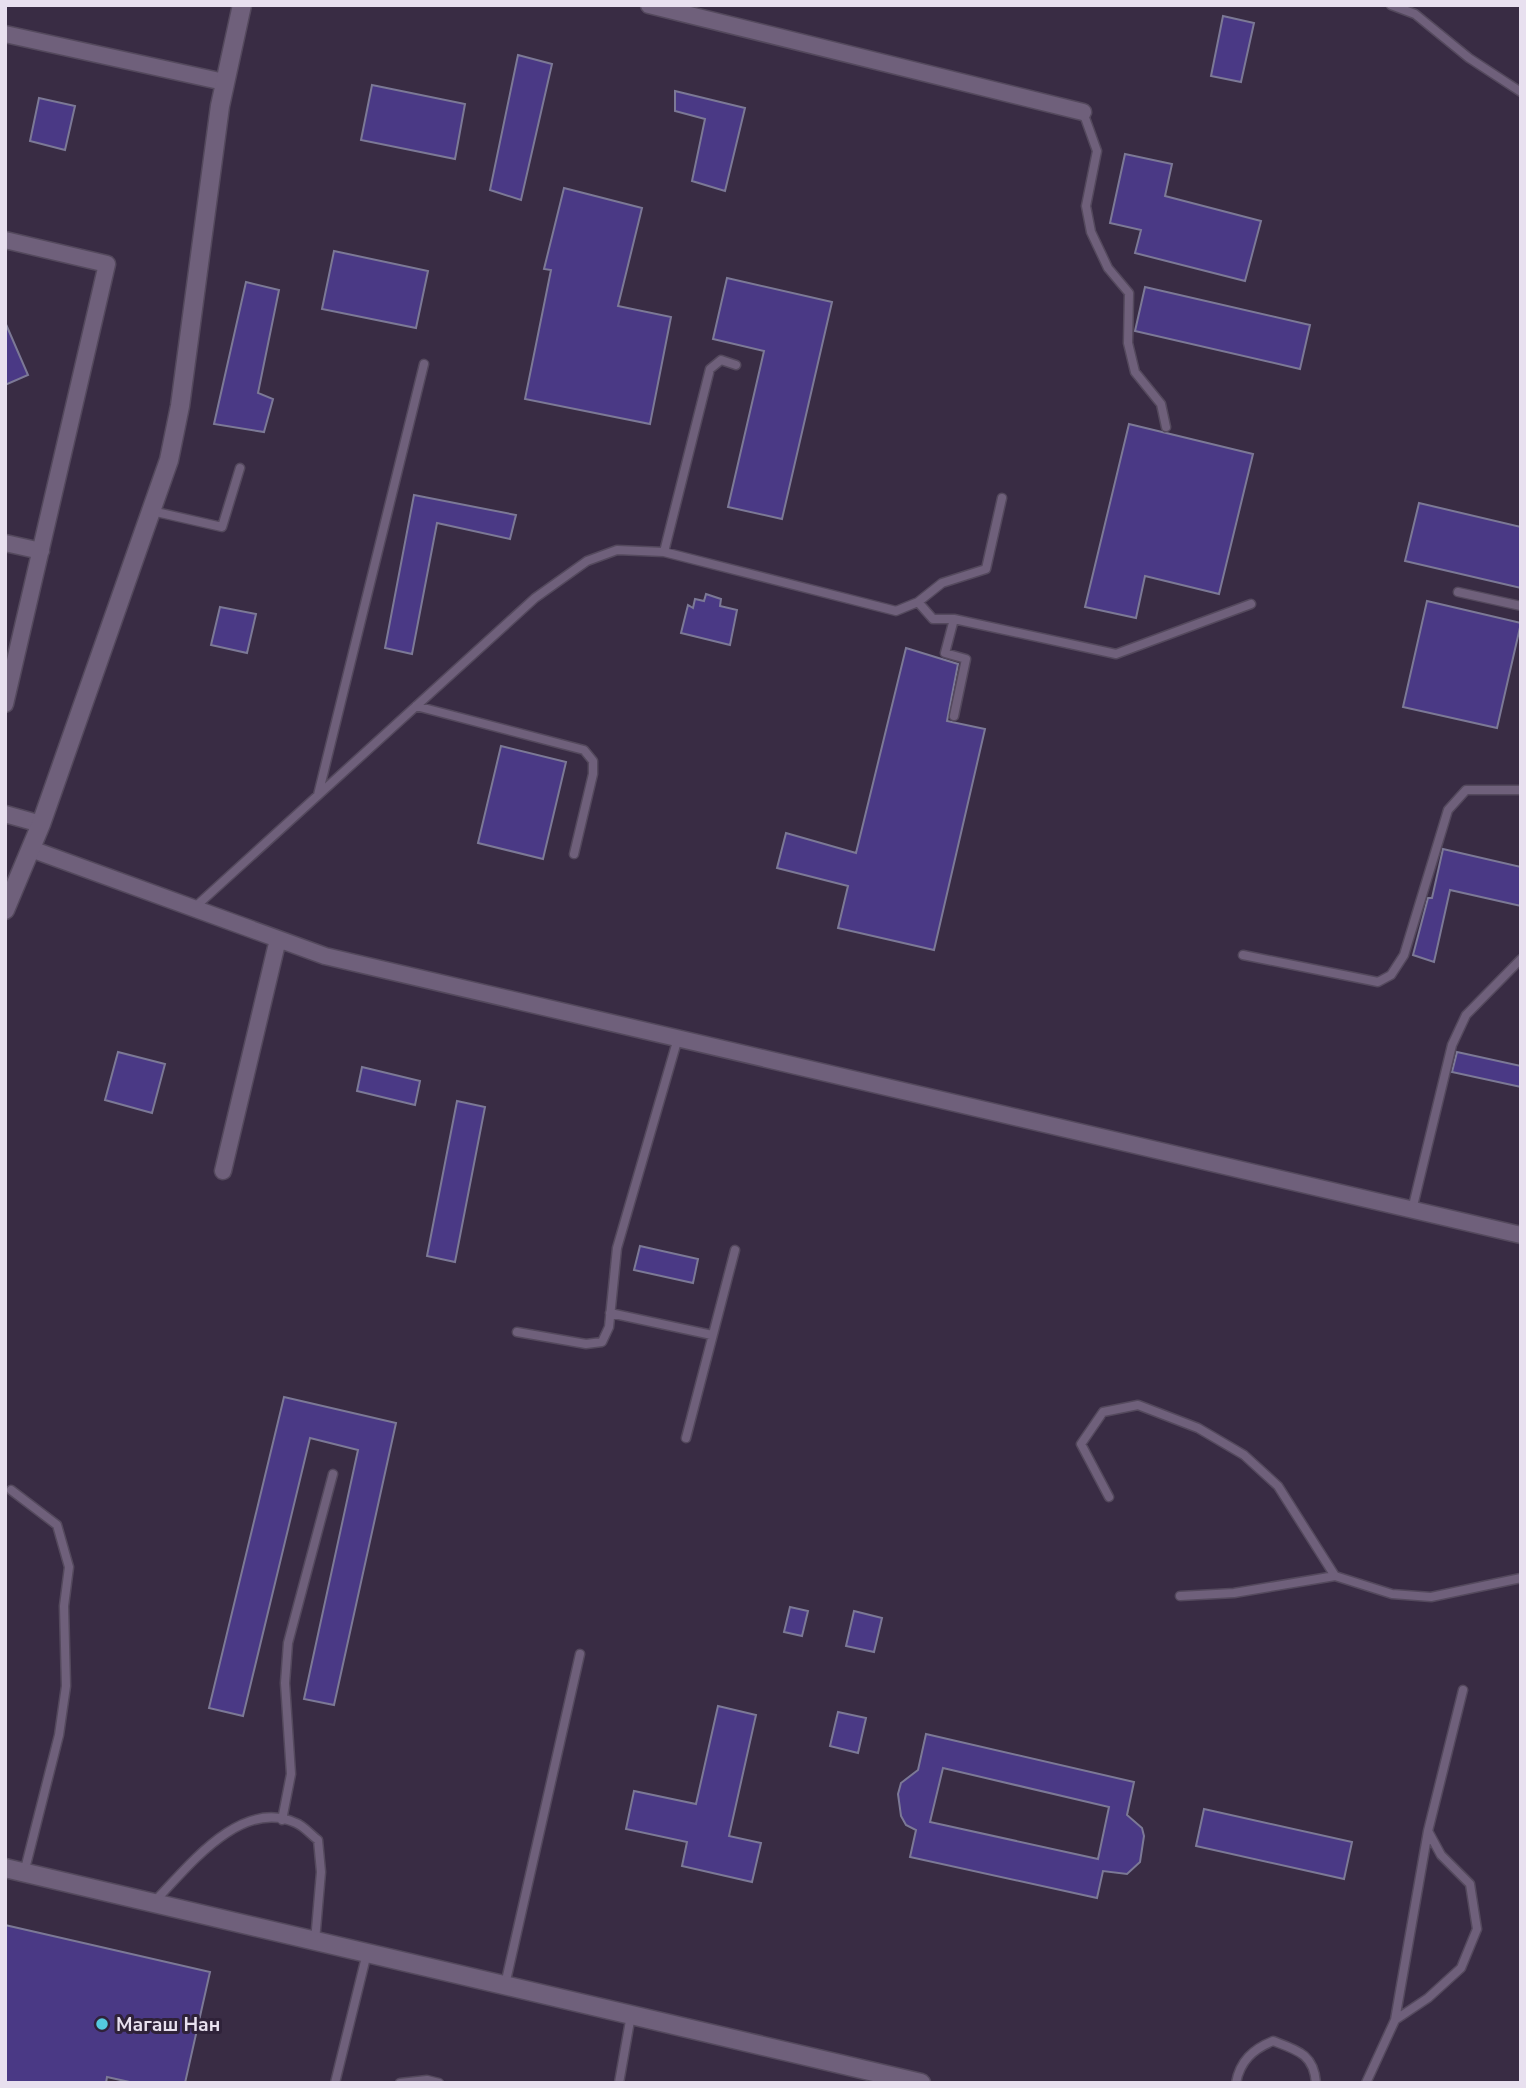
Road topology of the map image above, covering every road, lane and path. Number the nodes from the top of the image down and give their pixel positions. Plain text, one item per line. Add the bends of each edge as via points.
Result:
1 (242, 5) edge
2 (649, 5) edge
3 (1391, 5) edge
4 (5, 34) edge
5 (224, 82) junction
6 (1521, 92) edge
7 (1083, 112) joint
8 (5, 240) edge
9 (424, 363) dead end
10 (736, 365) dead end
11 (1167, 427) dead end
12 (240, 468) dead end
13 (1002, 498) dead end
14 (152, 511) junction
15 (5, 543) edge
16 (40, 551) junction
17 (664, 552) junction
18 (1458, 592) dead end
19 (918, 602) junction
20 (1251, 604) dead end
21 (1521, 606) edge
22 (954, 619) junction
23 (5, 704) edge
24 (416, 706) junction
25 (954, 716) dead end
26 (1521, 790) edge
27 (318, 795) junction
28 (5, 814) edge
29 (41, 824) junction
30 (31, 849) junction
31 (574, 854) dead end
32 (194, 908) junction
33 (5, 910) edge
34 (278, 939) junction
35 (1243, 955) dead end
36 (1521, 959) edge
37 (678, 1038) junction
38 (223, 1171) dead end
39 (1412, 1210) junction
40 (1521, 1235) edge
41 (736, 1250) dead end
42 (610, 1313) junction
43 (517, 1332) dead end
44 (712, 1335) junction
45 (686, 1438) dead end
46 (333, 1474) dead end
47 (11, 1490) dead end
48 (1109, 1497) dead end
49 (1335, 1576) junction
50 (1521, 1578) edge
51 (1180, 1596) dead end
52 (580, 1654) dead end
53 (1463, 1690) dead end
54 (282, 1820) junction
55 (1428, 1831) junction
56 (5, 1868) edge
57 (24, 1873) junction
58 (153, 1903) junction
59 (315, 1941) junction
60 (367, 1953) junction
61 (505, 1985) junction
62 (631, 2015) junction
63 (1395, 2020) junction
64 (335, 2083) edge
65 (400, 2083) edge
66 (439, 2083) edge
67 (619, 2083) edge
68 (920, 2083) edge
69 (1236, 2083) edge
70 (1316, 2083) edge
71 (1366, 2083) edge

1 - 5 street
2 - 7 street
3 - 6 lane via 1415,14
4 - 5 street
5 - 14 street via 180,406
7 - 11 lane via 1097,151 1086,206 1091,232 1108,268 1129,293 1128,343 1135,372 1161,404
8 - 16 street via 107,264
9 - 27 lane
10 - 17 lane via 721,359 710,369
12 - 14 lane via 222,527
13 - 19 lane via 986,569 942,583
14 - 29 street
15 - 16 street
16 - 23 street
17 - 19 lane via 896,611
17 - 24 lane via 617,550 587,561 535,597
18 - 21 lane
19 - 22 lane via 933,619
20 - 22 lane via 1116,654
22 - 25 lane via 945,653 966,659
24 - 27 lane
24 - 31 lane via 584,750 593,761 593,774
26 - 35 lane via 1465,790 1448,810 1404,955 1391,975 1378,982
27 - 32 lane
28 - 29 street
29 - 30 street
30 - 32 street
30 - 33 street
32 - 34 street
34 - 37 street via 325,956
34 - 38 street
36 - 39 lane via 1466,1015 1452,1045
37 - 39 street
37 - 42 lane via 617,1248
39 - 40 street
41 - 44 lane
42 - 43 lane via 603,1342 586,1344
42 - 44 lane
44 - 45 lane
46 - 54 lane via 288,1643 285,1684 291,1774
47 - 57 lane via 57,1525 68,1567 66,1686 59,1735
48 - 49 lane via 1082,1444 1103,1412 1138,1405 1198,1428 1244,1455 1278,1486
49 - 50 lane via 1392,1594 1431,1597
49 - 51 lane via 1234,1593
52 - 61 lane
53 - 55 lane
54 - 58 lane via 267,1817 234,1828 192,1862
54 - 59 lane via 296,1823 317,1840 321,1872
55 - 63 lane
55 - 63 lane via 1441,1855 1470,1884 1477,1929 1461,1968
56 - 57 street
57 - 58 street
58 - 59 street
59 - 60 street
60 - 61 street
60 - 64 lane
61 - 62 street
62 - 67 lane
62 - 68 street
63 - 71 lane
65 - 66 lane
69 - 70 lane via 1239,2066 1259,2046 1273,2041 1306,2054 1315,2068

